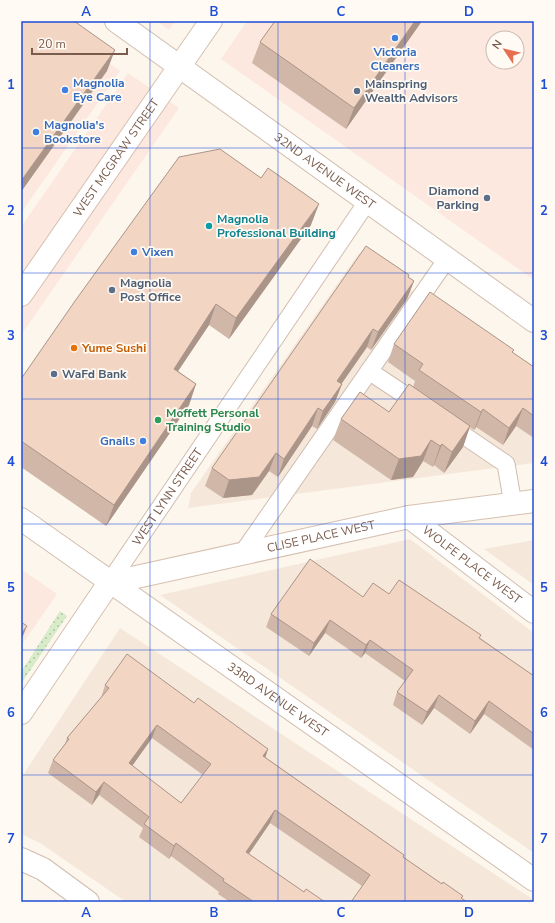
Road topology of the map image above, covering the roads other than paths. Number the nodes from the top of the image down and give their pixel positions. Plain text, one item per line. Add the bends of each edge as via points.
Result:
1 (116, 21) edge
2 (211, 21) edge
3 (180, 66) junction
4 (367, 202) junction
5 (448, 259) junction
6 (21, 295) edge
7 (534, 322) edge
8 (369, 371) junction
9 (534, 501) edge
10 (513, 504) junction
11 (409, 517) junction
12 (21, 519) edge
13 (242, 554) junction
14 (109, 583) junction
15 (534, 612) edge
16 (21, 713) edge
17 (21, 859) edge
18 (534, 880) edge
19 (88, 902) edge

1 - 3 street, 32ND AVENUE WEST
2 - 3 street, WEST MCGRAW STREET
3 - 4 street, 32ND AVENUE WEST
3 - 6 street, WEST MCGRAW STREET
4 - 5 street, 32ND AVENUE WEST
4 - 14 lane, WEST LYNN STREET
5 - 7 street, 32ND AVENUE WEST
5 - 8 lane
8 - 10 lane via 506,464
8 - 13 lane
9 - 10 street, CLISE PLACE WEST
10 - 11 street, CLISE PLACE WEST
11 - 13 street, CLISE PLACE WEST
11 - 15 street, WOLFE PLACE WEST
12 - 14 street, 33RD AVENUE WEST
13 - 14 street, CLISE PLACE WEST
14 - 16 street, WEST LYNN STREET
14 - 18 street, 33RD AVENUE WEST
17 - 19 street via 43,870

